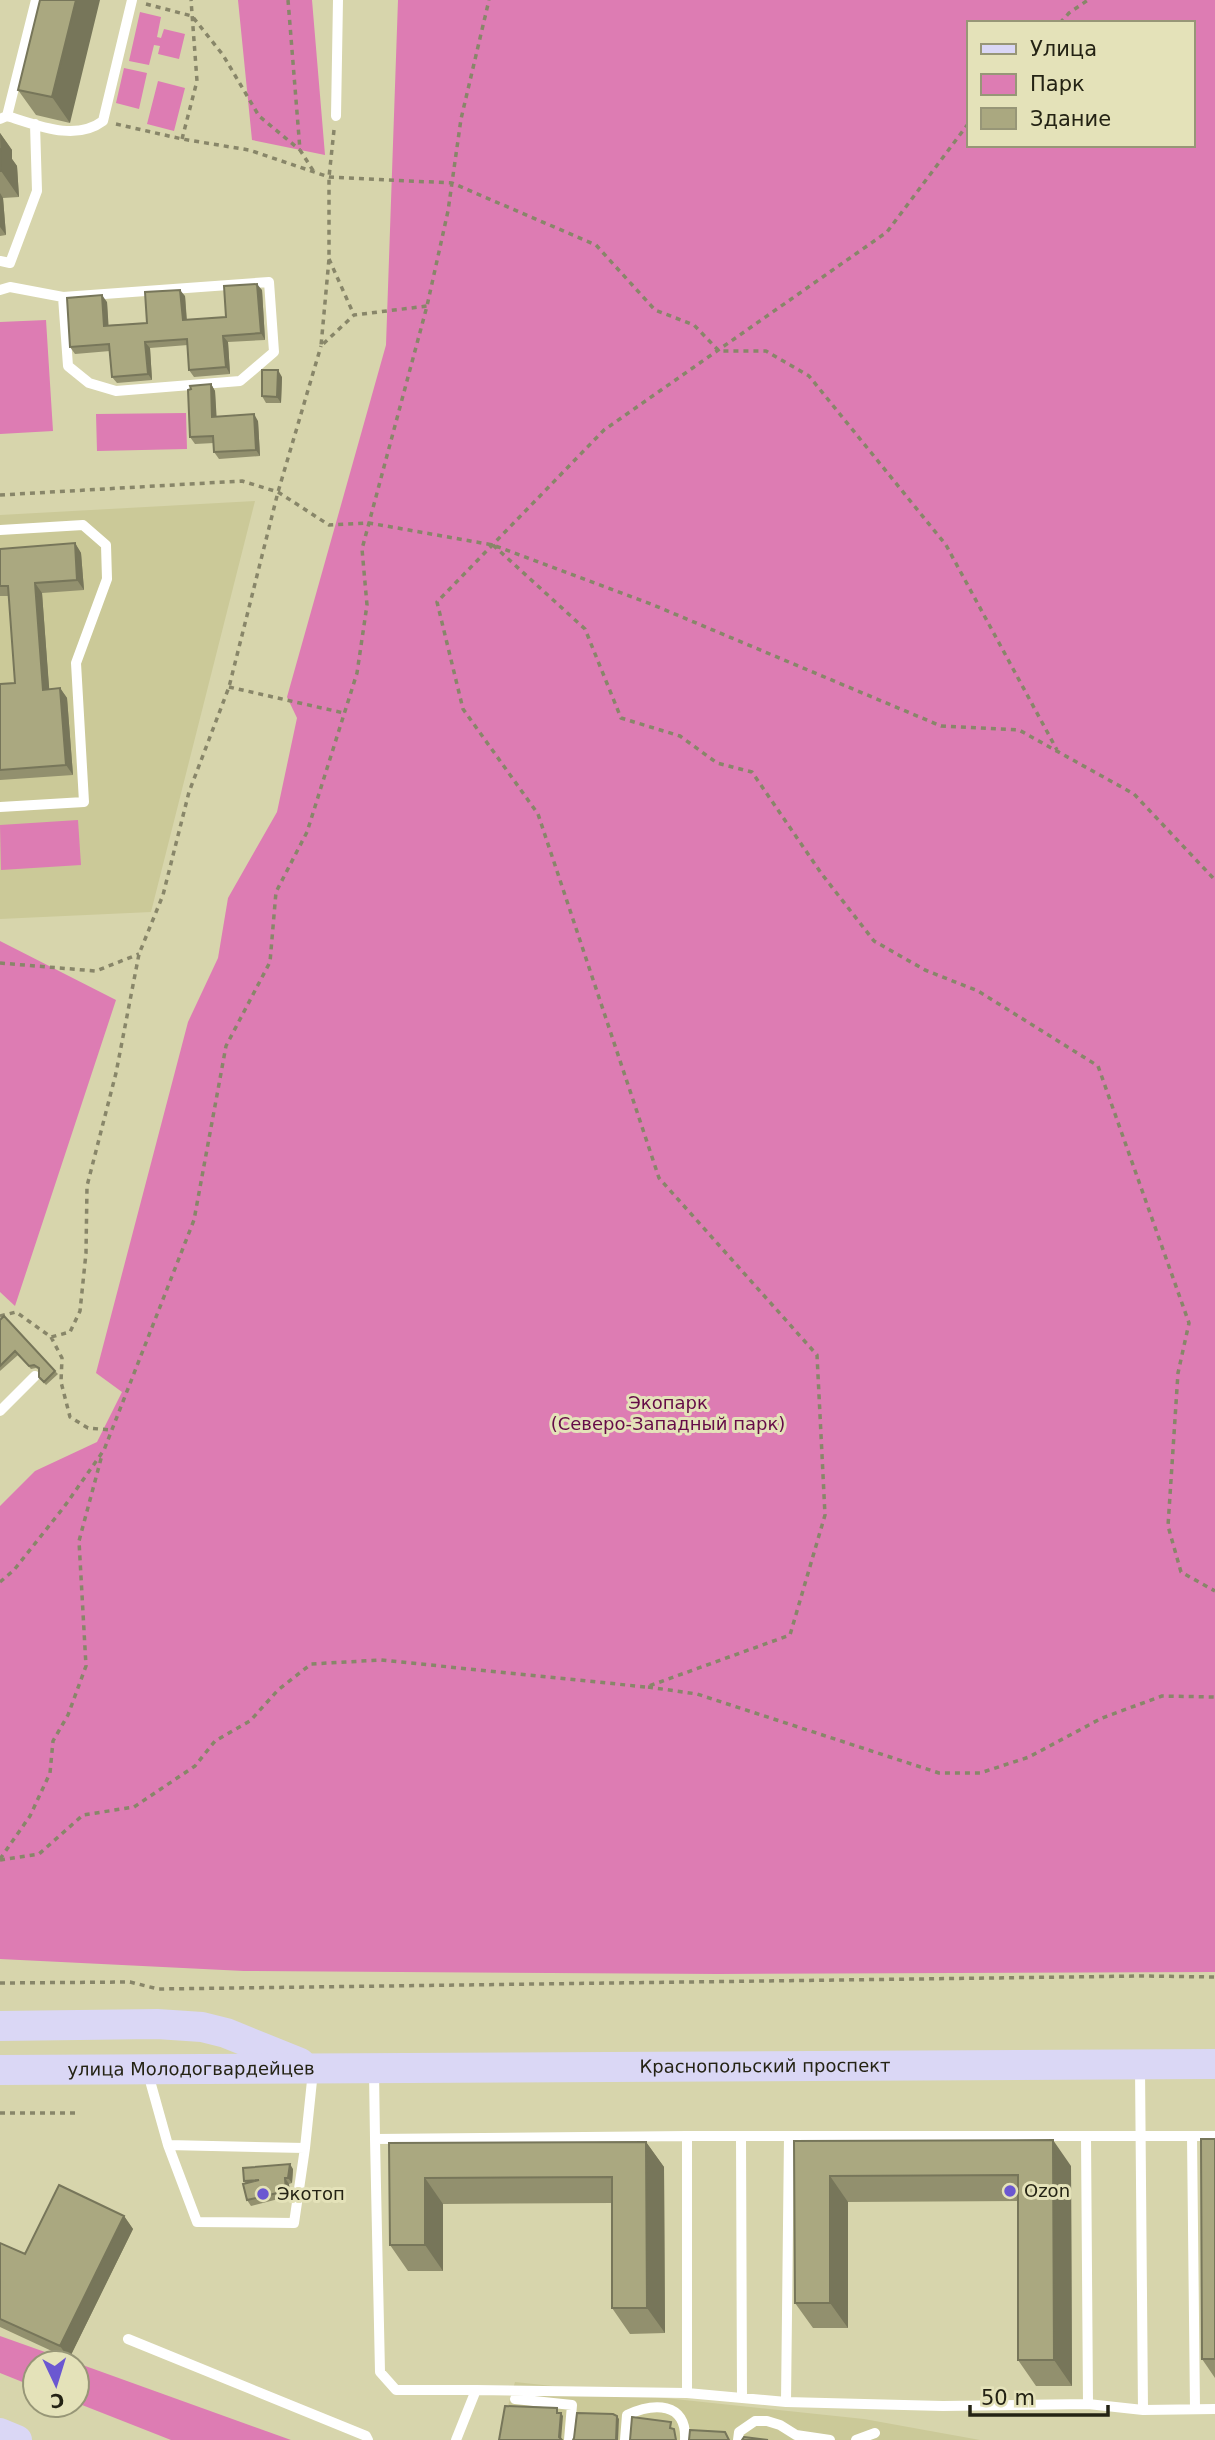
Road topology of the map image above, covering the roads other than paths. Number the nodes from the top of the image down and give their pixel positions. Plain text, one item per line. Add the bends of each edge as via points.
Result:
1 (36, 0) edge
2 (132, 0) edge
3 (338, 0) edge
4 (336, 116) road end
5 (4, 118) edge
6 (35, 124) junction
7 (0, 261) edge
8 (0, 289) edge
9 (63, 297) junction
10 (0, 530) edge
11 (0, 807) edge
12 (35, 1376) dead end
13 (0, 1411) edge
14 (0, 2026) edge
15 (1139, 2064) junction
16 (1215, 2064) edge
17 (374, 2068) junction
18 (313, 2069) junction
19 (0, 2070) edge
20 (147, 2070) junction
21 (687, 2136) junction
22 (741, 2136) junction
23 (789, 2136) junction
24 (1086, 2136) junction
25 (1142, 2136) junction
26 (1192, 2136) junction
27 (1215, 2136) edge
28 (375, 2138) junction
29 (168, 2145) junction
30 (305, 2148) junction
31 (128, 2339) dead end
32 (476, 2390) junction
33 (687, 2393) junction
34 (743, 2398) junction
35 (515, 2399) dead end
36 (786, 2402) junction
37 (1088, 2404) junction
38 (1195, 2409) junction
39 (1215, 2409) edge
40 (1143, 2410) junction
41 (0, 2433) edge
42 (875, 2433) dead end
43 (796, 2438) edge
44 (16, 2440) edge
45 (368, 2440) edge
46 (456, 2440) edge
47 (569, 2440) edge
48 (625, 2440) edge
49 (685, 2440) edge
50 (738, 2440) edge
51 (830, 2440) edge
52 (856, 2440) edge

1 - 5 lane
2 - 6 lane via 103,121 91,130 66,131
3 - 4 lane
5 - 6 lane
6 - 7 lane via 37,191 10,263
8 - 9 lane
9 - 9 lane via 68,366 89,383 116,391 240,382 274,352 269,282
10 - 11 lane via 82,525 106,545 107,579 76,663 85,802
12 - 13 lane
14 - 18 street, улица Молодогвардейцев via 202,2027
15 - 16 street, Краснопольский проспект
15 - 17 street, Краснопольский проспект
15 - 25 lane
17 - 18 street, Краснопольский проспект
17 - 28 lane
18 - 20 street, улица Молодогвардейцев
18 - 30 lane
19 - 20 street, улица Молодогвардейцев
20 - 29 lane
21 - 22 lane
21 - 28 lane
21 - 33 lane
22 - 23 lane
22 - 34 lane
23 - 24 lane
23 - 36 lane
24 - 25 lane
24 - 37 lane
25 - 26 lane
25 - 40 lane
26 - 27 lane
26 - 38 lane
28 - 32 lane via 380,2372 396,2390
29 - 30 lane
29 - 30 lane via 197,2222 294,2223
31 - 45 lane
32 - 33 lane
32 - 46 lane
33 - 34 lane
34 - 36 lane
35 - 47 lane via 572,2405
36 - 37 lane
37 - 40 lane
38 - 39 lane
38 - 40 lane
41 - 44 street
42 - 52 lane
43 - 50 lane via 780,2425 755,2421 739,2432
43 - 51 lane
48 - 49 lane via 627,2415 646,2406 680,2416 686,2425

